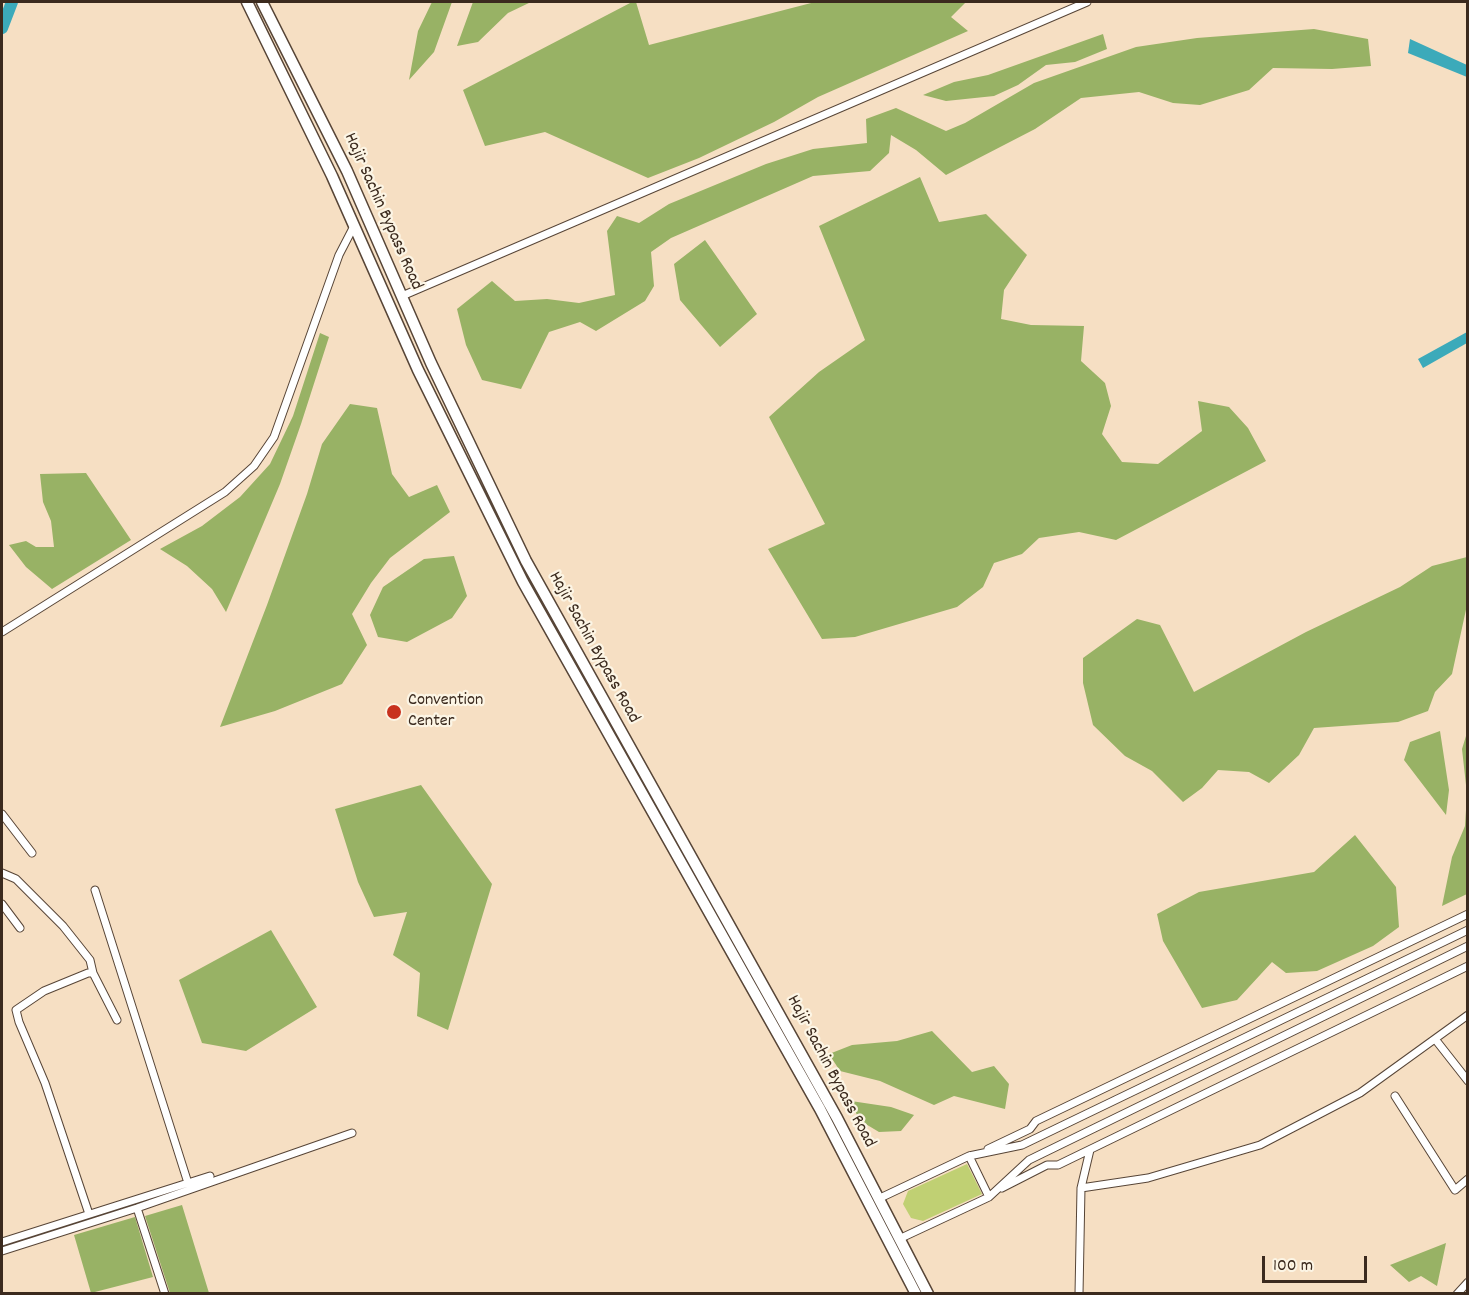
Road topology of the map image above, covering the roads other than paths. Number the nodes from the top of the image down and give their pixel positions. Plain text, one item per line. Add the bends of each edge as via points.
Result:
1 (247, 2) edge
2 (262, 2) edge
3 (1087, 2) edge
4 (354, 226) junction
5 (402, 296) junction
6 (2, 632) edge
7 (2, 814) edge
8 (32, 853) dead end
9 (2, 873) edge
10 (95, 890) dead end
11 (2, 904) edge
12 (1467, 914) edge
13 (20, 928) dead end
14 (1467, 930) edge
15 (1467, 946) edge
16 (1467, 966) edge
17 (93, 973) junction
18 (1467, 1015) edge
19 (117, 1020) dead end
20 (1435, 1039) junction
21 (1467, 1081) edge
22 (1395, 1096) dead end
23 (352, 1133) dead end
24 (1089, 1150) junction
25 (978, 1154) junction
26 (969, 1156) junction
27 (210, 1176) dead end
28 (1467, 1179) edge
29 (188, 1183) junction
30 (1081, 1188) junction
31 (992, 1194) junction
32 (879, 1199) junction
33 (137, 1208) junction
34 (89, 1214) junction
35 (899, 1239) junction
36 (2, 1242) edge
37 (2, 1251) edge
38 (1467, 1282) edge
39 (165, 1293) edge
40 (916, 1293) edge
41 (928, 1293) edge
42 (1079, 1293) edge
43 (1457, 1293) edge

1 - 4 highway
2 - 5 highway, Hajir Sachin Bypass Road via 347,171
3 - 5 street
4 - 6 street via 339,255 274,437 254,466 225,492
4 - 40 highway via 418,370 523,582 820,1109
5 - 32 highway, Hajir Sachin Bypass Road via 526,561
7 - 8 street
9 - 17 street via 16,879 63,926 90,960
10 - 29 street
11 - 13 street
12 - 25 street via 1036,1121 1030,1129
14 - 25 street via 1022,1145
15 - 31 street via 1029,1160
16 - 24 street
17 - 19 street
17 - 34 street via 44,991 20,1005 16,1015 45,1083
18 - 20 street
20 - 21 street
20 - 30 street via 1360,1093 1260,1145 1148,1178
22 - 28 street via 1455,1190
23 - 33 street
24 - 30 street
24 - 31 street via 1058,1165 1047,1165
25 - 26 street
26 - 31 street
26 - 32 street
27 - 29 street
29 - 34 street
30 - 42 street
31 - 35 street
32 - 35 highway, Hajir Sachin Bypass Road
33 - 37 street
33 - 39 street
34 - 36 street
35 - 41 highway, Hajir Sachin Bypass Road
38 - 43 street

